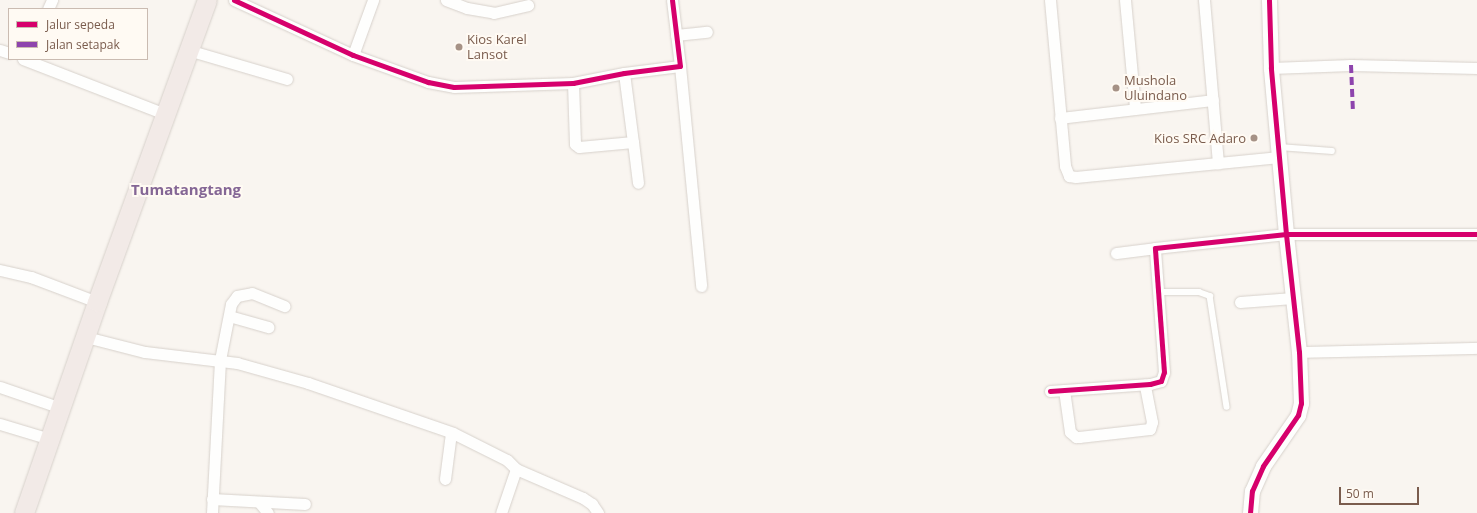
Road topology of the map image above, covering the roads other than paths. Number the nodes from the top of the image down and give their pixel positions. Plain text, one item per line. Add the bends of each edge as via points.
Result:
1 (207, 0) edge
2 (234, 0) edge
3 (373, 0) edge
4 (446, 0) edge
5 (672, 0) edge
6 (1050, 0) edge
7 (1125, 0) edge
8 (1204, 0) edge
9 (1269, 0) edge
10 (528, 5) dead end
11 (707, 32) dead end
12 (676, 35) junction
13 (188, 50) junction
14 (353, 55) junction
15 (26, 60) edge
16 (680, 66) junction
17 (1271, 68) junction
18 (1477, 68) edge
19 (624, 73) junction
20 (287, 79) dead end
21 (573, 83) junction
22 (1212, 100) junction
23 (1135, 108) junction
24 (165, 114) junction
25 (1060, 118) junction
26 (633, 142) junction
27 (1332, 151) dead end
28 (1279, 152) junction
29 (1218, 163) junction
30 (638, 183) dead end
31 (1286, 234) junction
32 (1477, 234) edge
33 (1154, 248) junction
34 (1116, 253) dead end
35 (0, 270) edge
36 (701, 286) dead end
37 (1158, 292) junction
38 (1293, 298) junction
39 (1240, 302) dead end
40 (284, 306) dead end
41 (229, 316) junction
42 (91, 322) junction
43 (268, 327) dead end
44 (1477, 348) edge
45 (1299, 352) junction
46 (220, 360) junction
47 (1145, 385) junction
48 (0, 387) edge
49 (1064, 390) junction
50 (1050, 391) dead end
51 (1227, 407) dead end
52 (61, 408) junction
53 (0, 424) edge
54 (451, 433) junction
55 (50, 439) junction
56 (516, 469) junction
57 (445, 479) dead end
58 (212, 499) junction
59 (259, 502) junction
60 (305, 504) dead end
61 (24, 513) edge
62 (212, 513) edge
63 (268, 513) edge
64 (501, 513) edge
65 (598, 513) edge
66 (1250, 513) edge

1 - 13 highway
2 - 14 street
3 - 14 street
4 - 10 street via 467,8 494,13
5 - 12 street
6 - 25 street
7 - 23 street
8 - 22 street
9 - 17 street
11 - 12 street
12 - 16 street
13 - 20 street
13 - 24 highway
14 - 21 street via 428,82 447,86
15 - 24 street
16 - 19 street
16 - 36 street
17 - 18 street via 1351,65
17 - 28 street
19 - 21 street
19 - 26 street
21 - 26 street via 574,138 577,146
22 - 23 street
22 - 29 street
23 - 25 street
24 - 42 highway
25 - 29 street via 1065,166 1069,176
26 - 30 street
27 - 28 lane
28 - 29 street
28 - 31 street
31 - 32 street
31 - 33 street
31 - 38 street
33 - 34 street
33 - 37 street
35 - 42 street via 32,277
37 - 47 street via 1164,372 1161,380
37 - 51 lane via 1199,292 1210,296
38 - 39 street
38 - 45 street
40 - 41 street via 252,293 242,294 234,299
41 - 43 street
41 - 46 street
42 - 46 street via 145,352
42 - 52 highway
44 - 45 street
45 - 66 street via 1301,403 1298,415 1263,466 1252,491
46 - 54 street via 308,383
46 - 58 street
47 - 49 street
47 - 49 street via 1152,422 1150,429 1079,437 1070,432
48 - 52 street
49 - 50 street
52 - 55 highway
53 - 55 street
54 - 56 street via 507,460
54 - 57 street
55 - 61 highway
56 - 64 street
56 - 65 street via 583,498 592,504
58 - 59 street
58 - 62 street
59 - 60 street
59 - 63 street

